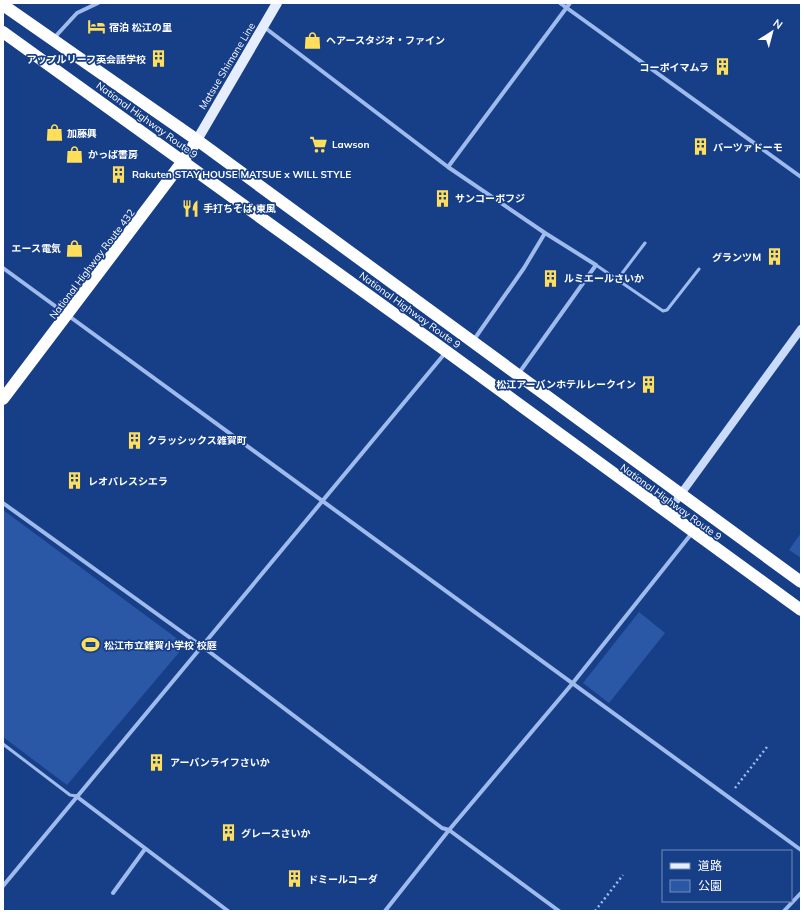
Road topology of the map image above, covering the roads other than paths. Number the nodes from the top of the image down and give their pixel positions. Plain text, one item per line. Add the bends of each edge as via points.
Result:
1 (96, 3) edge
2 (277, 3) edge
3 (560, 3) edge
4 (570, 3) edge
5 (3, 5) edge
6 (566, 8) junction
7 (264, 27) junction
8 (3, 32) edge
9 (52, 40) junction
10 (196, 140) junction
11 (183, 161) junction
12 (448, 167) junction
13 (801, 177) edge
14 (545, 233) junction
15 (645, 243) dead end
16 (596, 265) junction
17 (3, 268) edge
18 (699, 269) dead end
19 (617, 280) junction
20 (68, 316) junction
21 (801, 329) edge
22 (473, 342) junction
23 (446, 351) junction
24 (518, 376) junction
25 (3, 399) edge
26 (681, 494) junction
27 (322, 502) junction
28 (3, 503) edge
29 (667, 513) junction
30 (693, 532) junction
31 (801, 582) edge
32 (801, 610) edge
33 (202, 646) junction
34 (572, 684) junction
35 (3, 744) edge
36 (76, 796) junction
37 (449, 830) junction
38 (145, 850) junction
39 (801, 850) edge
40 (3, 886) edge
41 (113, 893) dead end
42 (801, 893) edge
43 (228, 911) edge
44 (385, 911) edge
45 (560, 911) edge
46 (784, 911) edge

1 - 9 street via 77,13
2 - 7 main road, Matsue Shimane Line
3 - 6 street
4 - 6 street
5 - 9 highway, National Highway Route 9
6 - 12 street
6 - 13 street
7 - 10 main road, Matsue Shimane Line
7 - 12 street
8 - 11 highway, National Highway Route 9
9 - 10 highway, National Highway Route 9
10 - 11 highway, National Highway Route 432
10 - 22 highway, National Highway Route 9
11 - 20 highway, National Highway Route 432
11 - 23 highway, National Highway Route 9
12 - 14 street
14 - 16 street
14 - 22 street
15 - 19 lane
16 - 19 lane
16 - 24 street
17 - 20 street
18 - 19 lane via 663,312
20 - 25 highway, National Highway Route 432
20 - 27 street
21 - 26 street
22 - 24 highway, National Highway Route 9
23 - 27 street
23 - 29 highway, National Highway Route 9
24 - 26 highway, National Highway Route 9
26 - 29 street
26 - 31 highway, National Highway Route 9
27 - 33 street
27 - 34 street
28 - 33 street
29 - 30 highway, National Highway Route 9
30 - 32 highway, National Highway Route 9
30 - 34 street
33 - 36 street
33 - 37 street via 442,828
34 - 37 street
34 - 39 street
35 - 36 lane
36 - 38 street
36 - 40 street
37 - 44 street
37 - 45 street
38 - 41 street
38 - 43 street
42 - 46 street

